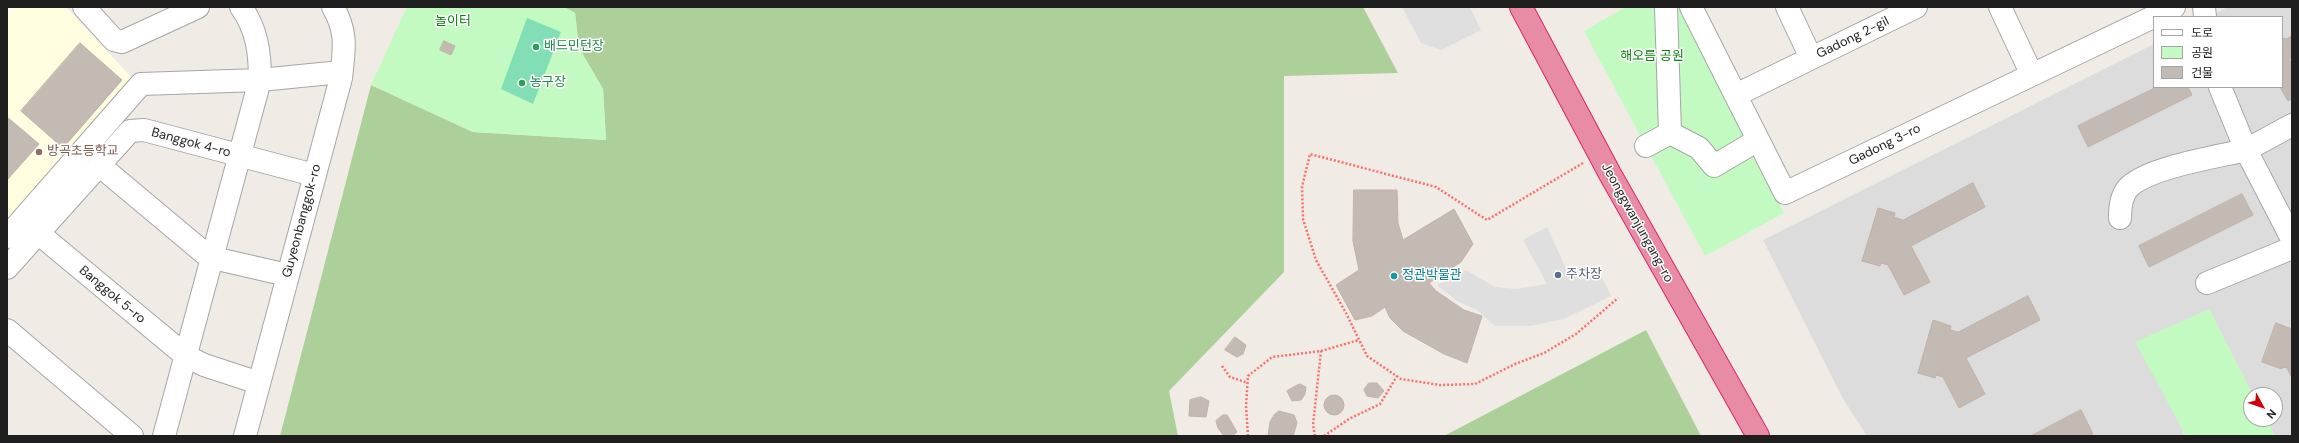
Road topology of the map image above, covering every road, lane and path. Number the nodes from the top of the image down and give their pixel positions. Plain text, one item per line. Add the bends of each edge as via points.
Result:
1 (84, 7) edge
2 (198, 7) edge
3 (241, 7) edge
4 (1521, 7) edge
5 (1666, 7) edge
6 (1691, 7) edge
7 (1787, 7) edge
8 (1916, 7) edge
9 (2000, 7) edge
10 (2174, 7) edge
11 (341, 10) edge
12 (1892, 12) edge
13 (2155, 16) edge
14 (2153, 17) edge
15 (1811, 58) junction
16 (342, 72) junction
17 (2032, 75) junction
18 (260, 80) junction
19 (2220, 88) edge
20 (1736, 95) junction
21 (2292, 124) edge
22 (1670, 133) junction
23 (1758, 140) junction
24 (1646, 146) dead end
25 (2246, 150) junction
26 (1599, 154) junction
27 (239, 156) junction
28 (99, 165) junction
29 (314, 175) junction
30 (2120, 218) dead end
31 (38, 233) junction
32 (7, 237) edge
33 (2292, 239) edge
34 (2292, 248) edge
35 (212, 257) junction
36 (7, 268) edge
37 (287, 275) junction
38 (2206, 283) dead end
39 (1618, 298) dead end
40 (7, 330) edge
41 (1359, 340) junction
42 (1321, 351) junction
43 (186, 356) junction
44 (1222, 366) dead end
45 (1397, 376) junction
46 (259, 383) junction
47 (1248, 383) junction
48 (132, 436) edge
49 (164, 436) edge
50 (245, 436) edge
51 (1248, 436) edge
52 (1315, 436) edge
53 (1324, 436) edge
54 (1758, 436) edge

1 - 2 street via 114,40 122,42
3 - 18 street via 250,19 256,37
4 - 26 highway, Jeonggwanjungang-ro
5 - 22 street
6 - 20 street, Gadong 3-ro
7 - 15 street, Gadong 2-gil
8 - 12 street, Gadong 2-gil
9 - 17 street
10 - 13 street, Gadong 3-ro
11 - 16 street, Guyeonbanggok-ro via 346,43
12 - 15 street, Gadong 2-gil
14 - 17 street, Gadong 3-ro
15 - 20 street, Gadong 2-gil
16 - 18 street
16 - 29 street, Guyeonbanggok-ro
17 - 23 street, Gadong 3-ro via 1785,193
18 - 27 street
18 - 32 street via 141,84
19 - 25 street
20 - 23 street, Gadong 3-ro
21 - 25 street
22 - 23 street via 1699,148 1714,166
22 - 24 street
25 - 30 street via 2149,174 2129,187 2120,204
25 - 33 street
26 - 41 path via 1487,220 1436,187 1310,154 1302,187 1303,219 1316,260
26 - 54 highway, Jeonggwanjungang-ro
27 - 28 street, Banggok 4-ro via 144,130 130,131
27 - 29 street, Banggok 4-ro
27 - 35 street
28 - 31 street, Banggok 4-ro
28 - 35 street
29 - 37 street, Guyeonbanggok-ro
31 - 36 street, Banggok 4-ro
31 - 43 street, Banggok 5-ro
34 - 38 street
35 - 37 street
35 - 43 street
37 - 46 street, Guyeonbanggok-ro
39 - 45 path via 1576,334 1475,384 1440,385 1401,379
40 - 48 street
41 - 42 path
41 - 45 path via 1367,356
42 - 47 path via 1272,357 1248,376
42 - 52 path
43 - 46 street, Banggok 5-ro via 204,365
43 - 49 street
44 - 47 path via 1230,377
45 - 53 path via 1380,404 1349,419
46 - 50 street, Guyeonbanggok-ro
47 - 51 path

